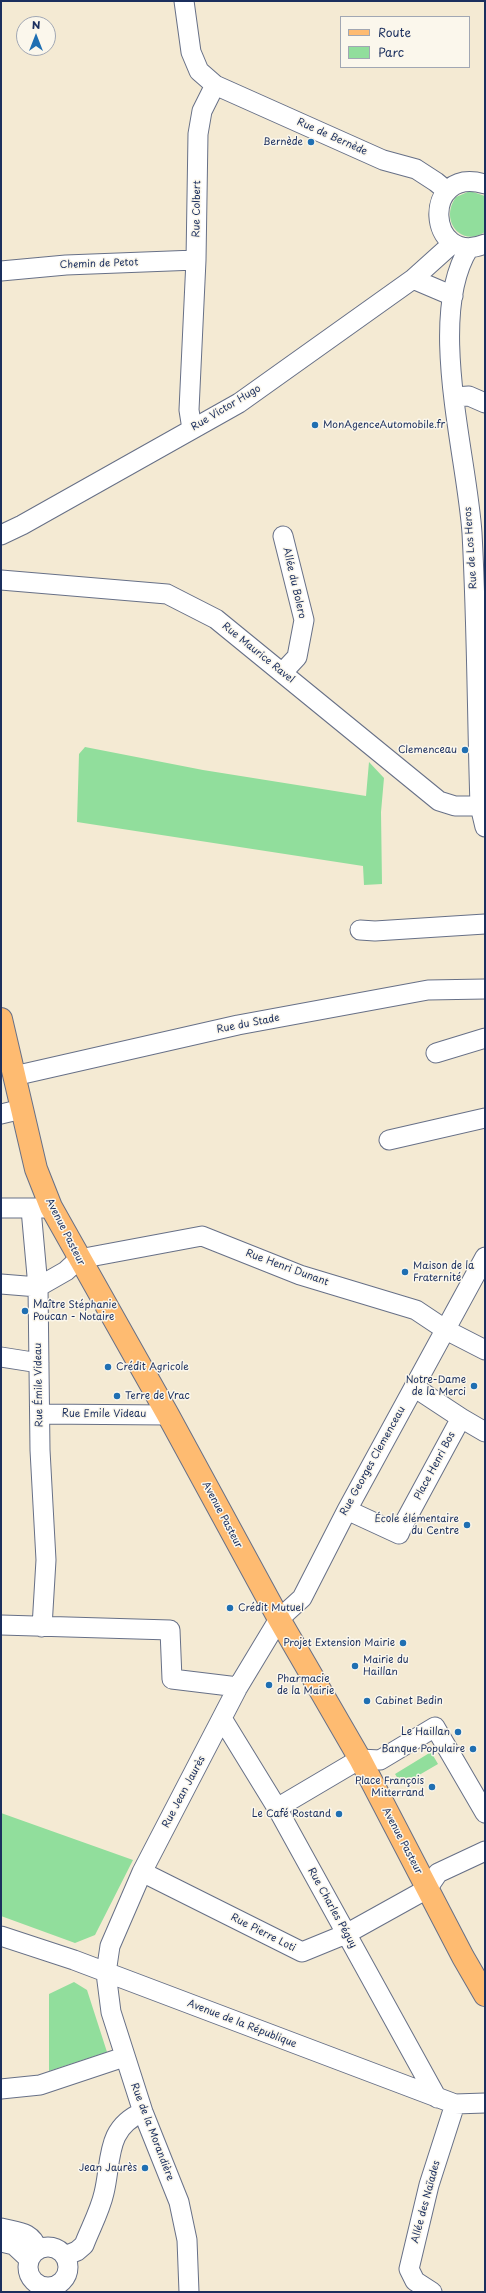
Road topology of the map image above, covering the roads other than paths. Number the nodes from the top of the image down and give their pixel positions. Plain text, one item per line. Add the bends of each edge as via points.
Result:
1 (184, 1) edge
2 (215, 85) junction
3 (485, 184) edge
4 (447, 191) junction
5 (469, 245) edge
6 (196, 260) junction
7 (1, 271) edge
8 (413, 279) junction
9 (453, 296) junction
10 (454, 397) junction
11 (485, 403) edge
12 (192, 429) junction
13 (1, 535) edge
14 (283, 536) dead end
15 (1, 580) edge
16 (283, 672) junction
17 (480, 806) junction
18 (485, 827) edge
19 (485, 924) edge
20 (360, 930) dead end
21 (485, 989) edge
22 (1, 1020) edge
23 (485, 1038) edge
24 (3, 1043) edge
25 (436, 1053) dead end
26 (14, 1076) junction
27 (22, 1109) junction
28 (1, 1114) edge
29 (485, 1118) edge
30 (389, 1140) dead end
31 (1, 1208) edge
32 (41, 1208) junction
33 (485, 1257) edge
34 (79, 1259) junction
35 (1, 1284) edge
36 (38, 1287) junction
37 (446, 1330) junction
38 (485, 1350) edge
39 (1, 1356) edge
40 (39, 1363) junction
41 (414, 1387) junction
42 (40, 1414) junction
43 (168, 1415) junction
44 (461, 1418) junction
45 (485, 1432) edge
46 (347, 1510) junction
47 (279, 1619) junction
48 (1, 1625) edge
49 (42, 1627) junction
50 (238, 1687) junction
51 (222, 1720) junction
52 (360, 1759) junction
53 (277, 1808) junction
54 (485, 1813) edge
55 (485, 1851) edge
56 (142, 1872) junction
57 (427, 1889) junction
58 (346, 1934) junction
59 (1, 1936) edge
60 (106, 1973) junction
61 (485, 1995) edge
62 (124, 2057) junction
63 (1, 2089) edge
64 (437, 2098) junction
65 (485, 2103) edge
66 (455, 2104) junction
67 (143, 2112) junction
68 (1, 2228) edge
69 (1, 2242) edge
70 (34, 2254) junction
71 (65, 2256) junction
72 (46, 2290) edge
73 (189, 2292) edge
74 (432, 2292) edge

1 - 2 street via 191,52 199,71
2 - 4 street, Rue de Bernède via 383,160 416,169
2 - 6 street, Rue Colbert via 202,112 198,134
3 - 4 street via 465,182
4 - 5 street via 441,199 438,218 440,228
5 - 8 street, Rue Victor Hugo
5 - 9 street, Rue de Los Heros via 461,261
6 - 7 street, Chemin de Petot via 66,265
6 - 12 street, Rue Colbert via 189,410
8 - 9 street
8 - 12 street, Rue Victor Hugo via 239,402
9 - 10 street, Rue de Los Heros via 451,360
10 - 11 street via 469,396
10 - 17 street, Rue de Los Heros via 472,532
12 - 13 street, Rue Victor Hugo
14 - 16 street, Allée du Bolero via 304,620 297,657
15 - 16 street, Rue Maurice Ravel via 167,594 216,619
16 - 17 street, Rue Maurice Ravel via 439,801 455,806
17 - 18 street, Rue de Los Heros
19 - 20 street
21 - 26 street, Rue du Stade via 428,990 238,1025
22 - 24 main road, Avenue Pasteur
23 - 25 street
24 - 26 main road, Avenue Pasteur
26 - 27 main road, Avenue Pasteur
27 - 28 street
27 - 32 main road, Avenue Pasteur via 36,1169
29 - 30 street
31 - 32 street
32 - 34 main road, Avenue Pasteur
32 - 36 street, Rue Émile Videau
33 - 37 street, Rue Georges Clemenceau
34 - 36 street via 66,1271
34 - 37 street, Rue Henri Dunant via 202,1236 300,1275 416,1310
34 - 43 main road, Avenue Pasteur
35 - 36 street
36 - 40 street, Rue Émile Videau
37 - 38 street, Rue Henri Dunant
37 - 41 street, Rue Georges Clemenceau
39 - 40 street
40 - 42 street, Rue Émile Videau
41 - 44 street
41 - 46 street, Rue Georges Clemenceau
42 - 43 street, Rue Emile Videau
42 - 49 street, Rue Émile Videau via 46,1560
43 - 47 main road, Avenue Pasteur
44 - 45 street
44 - 46 street, Place Henri Bos via 398,1534
46 - 47 street, Rue Georges Clemenceau via 302,1598
47 - 50 street, Rue Jean Jaurès
47 - 52 main road, Avenue Pasteur
48 - 49 street
49 - 50 street via 170,1630 172,1680
50 - 51 street, Rue Jean Jaurès
51 - 53 street, Rue Charles Péguy
51 - 56 street, Rue Jean Jaurès
52 - 53 street
52 - 54 street via 380,1760 435,1727
52 - 57 main road, Avenue Pasteur
53 - 58 street, Rue Charles Péguy
55 - 57 street via 438,1873
56 - 58 street, Rue Pierre Loti via 302,1952
56 - 60 street, Rue Jean Jaurès via 110,1946
57 - 58 street, Rue Pierre Loti
57 - 61 main road, Avenue Pasteur
58 - 64 street, Rue Charles Péguy
59 - 60 street, Avenue de la République
60 - 62 street, Rue de la Morandière via 111,2012
60 - 64 street, Avenue de la République
62 - 63 street via 40,2085
62 - 67 street, Rue de la Morandière
64 - 66 street, Avenue de la République
65 - 66 street, Avenue de la République
66 - 74 street, Allée des Naïades via 429,2185 409,2269 415,2281
67 - 71 street via 130,2120 113,2138 104,2195 84,2245
67 - 73 street, Rue de la Morandière via 179,2202 187,2240
68 - 70 street via 28,2235 35,2240
69 - 70 street via 14,2244
70 - 71 street via 51,2248
70 - 72 street via 28,2271 30,2277
71 - 72 street via 68,2266 64,2279

